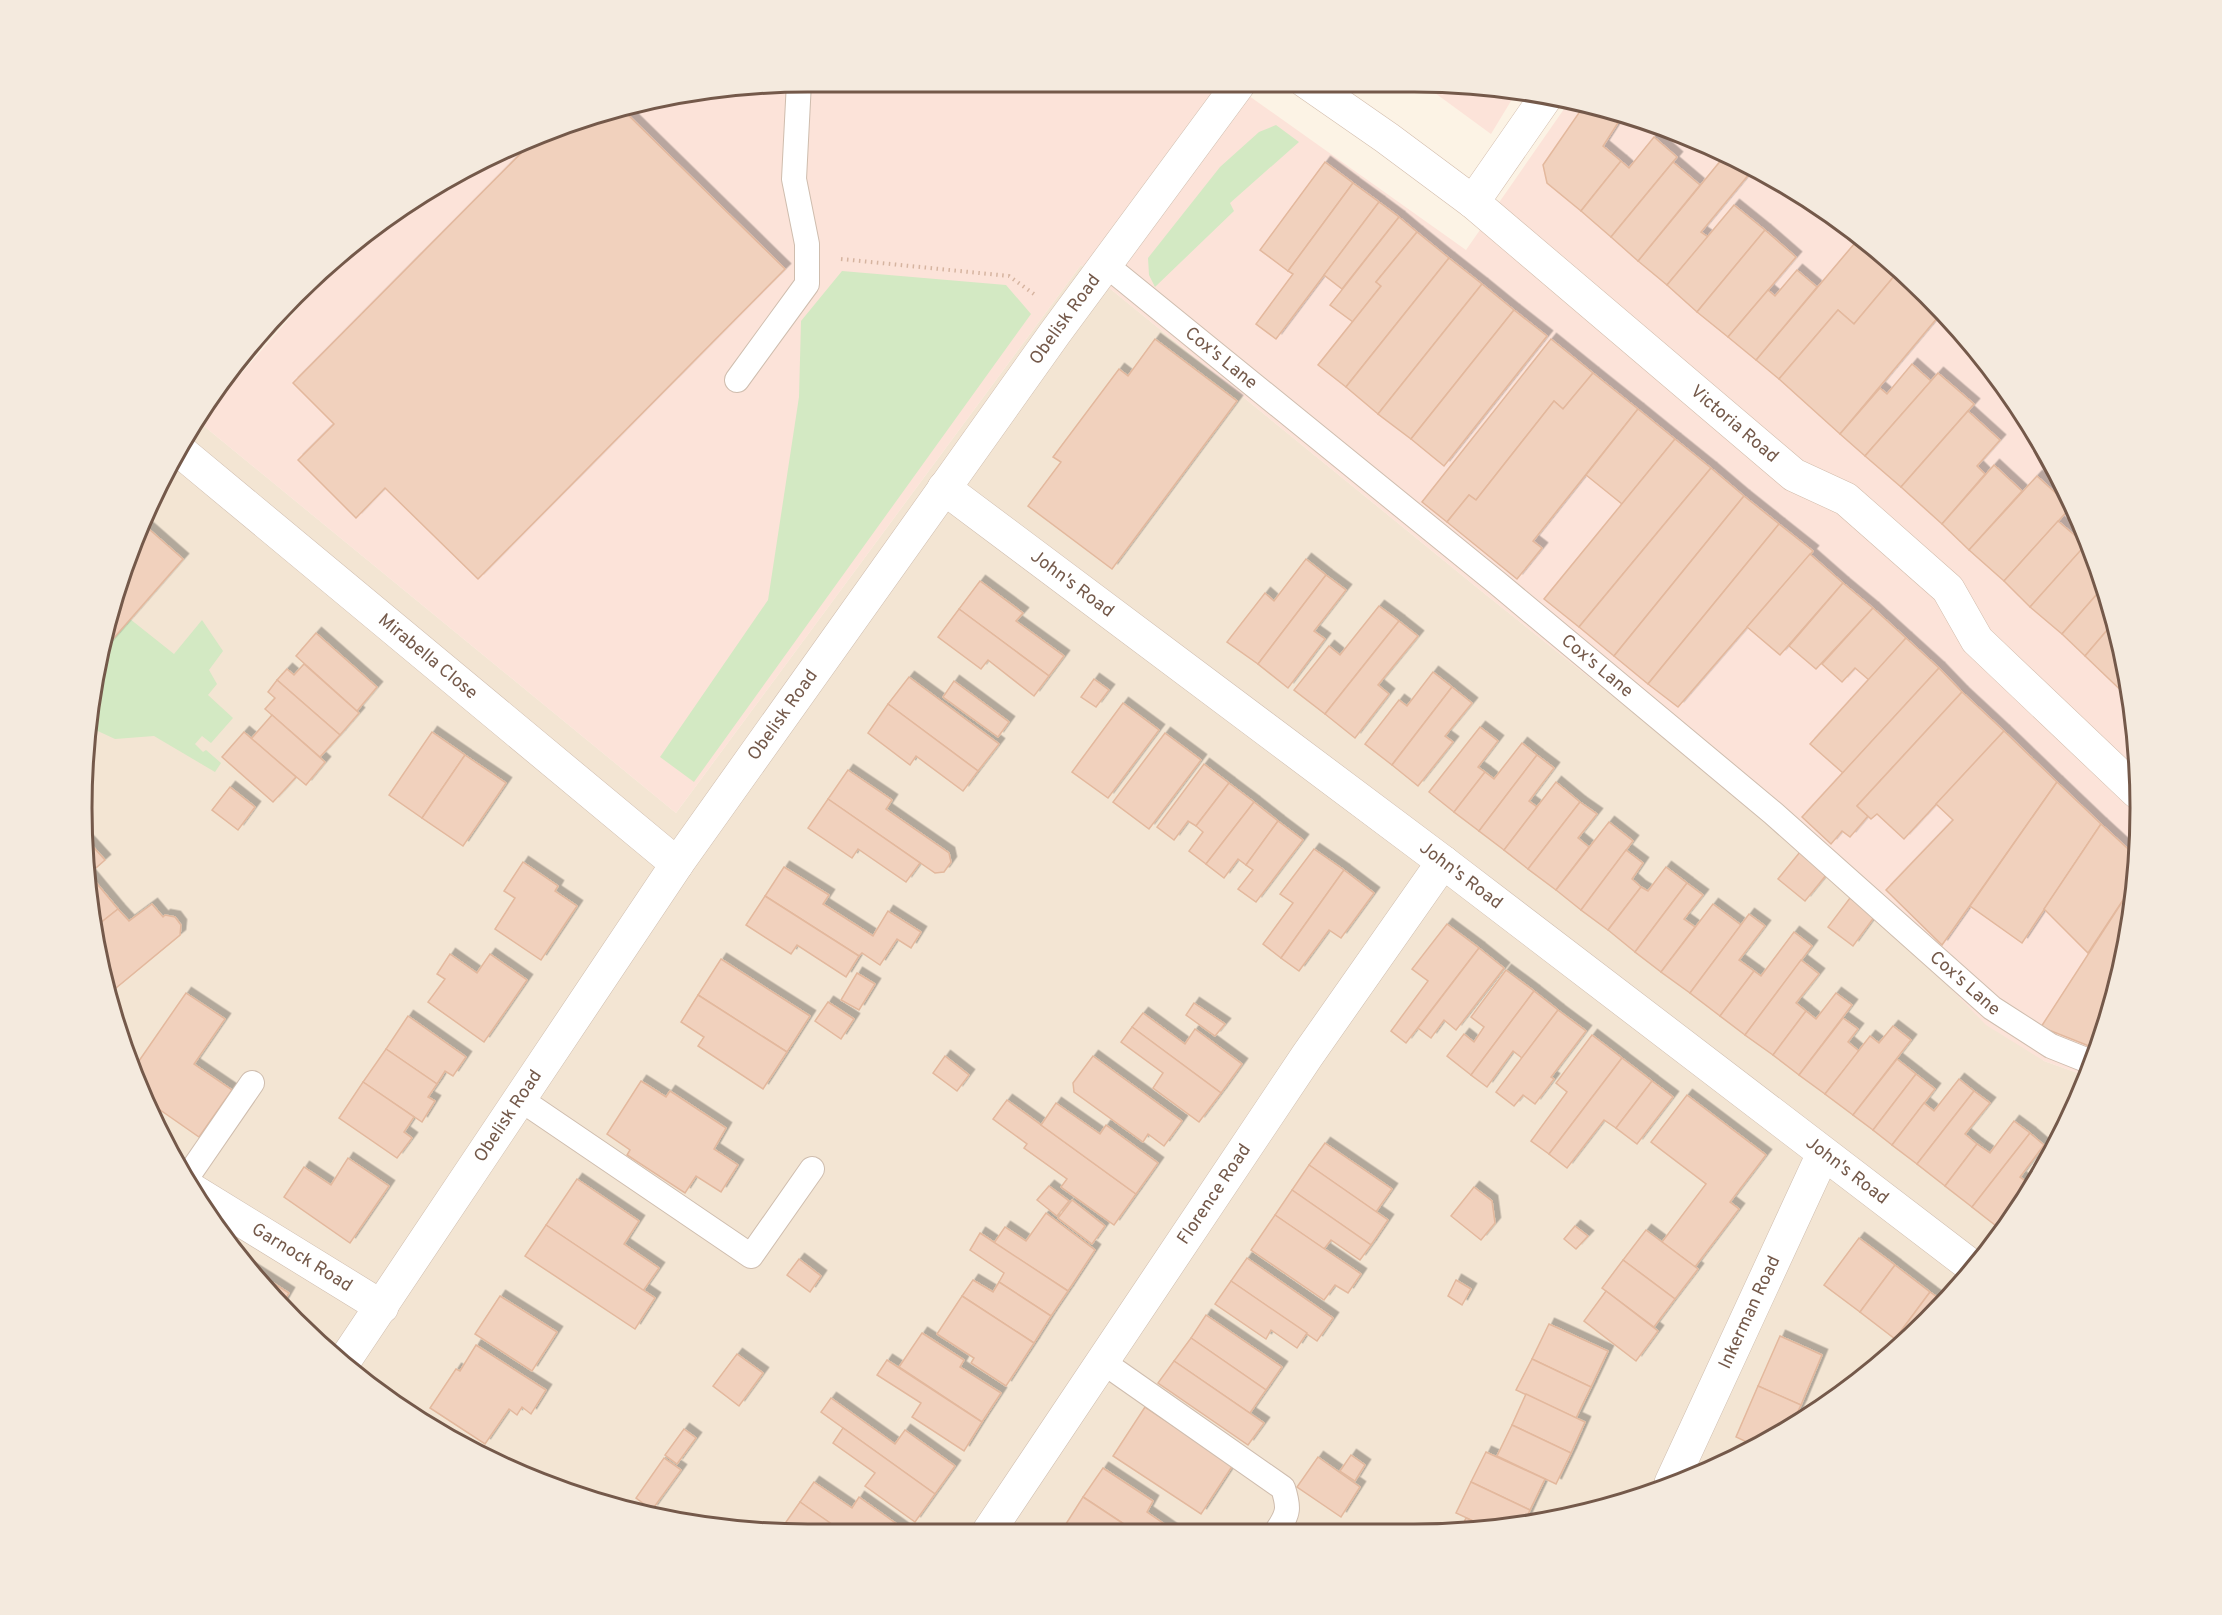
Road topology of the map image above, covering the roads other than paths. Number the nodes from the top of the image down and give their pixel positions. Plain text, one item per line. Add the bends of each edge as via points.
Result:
1 (798, 92) edge
2 (1233, 92) edge
3 (1321, 92) edge
4 (1542, 103) edge
5 (1473, 202) junction
6 (1106, 265) junction
7 (737, 380) dead end
8 (185, 454) edge
9 (944, 488) junction
10 (2130, 785) edge
11 (1443, 862) junction
12 (677, 864) junction
13 (2085, 1059) edge
14 (252, 1083) dead end
15 (520, 1099) junction
16 (1823, 1154) junction
17 (812, 1169) dead end
18 (191, 1172) edge
19 (209, 1201) edge
20 (1967, 1263) edge
21 (382, 1307) junction
22 (348, 1356) edge
23 (1103, 1362) junction
24 (1681, 1472) edge
25 (994, 1524) edge
26 (1282, 1524) edge

1 - 7 lane via 794,179 807,244 807,284
2 - 6 street, Obelisk Road
3 - 5 street, Victoria Road
4 - 5 street
5 - 10 street, Victoria Road via 1794,475 1846,499 1948,589 1977,640
6 - 9 street, Obelisk Road
6 - 13 lane, Cox's Lane via 1773,813 1992,1008 2051,1046
8 - 12 street, Mirabella Close
9 - 11 street, John's Road
9 - 12 street, Obelisk Road
11 - 16 street, John's Road
11 - 23 street, Florence Road via 1307,1056
12 - 15 street, Obelisk Road
14 - 18 lane
15 - 17 lane via 751,1256
15 - 21 street, Obelisk Road
16 - 20 street, John's Road
16 - 24 street, Inkerman Road
19 - 21 street, Garnock Road
21 - 22 street, Obelisk Road
23 - 25 street, Florence Road
23 - 26 lane via 1283,1488 1288,1505

